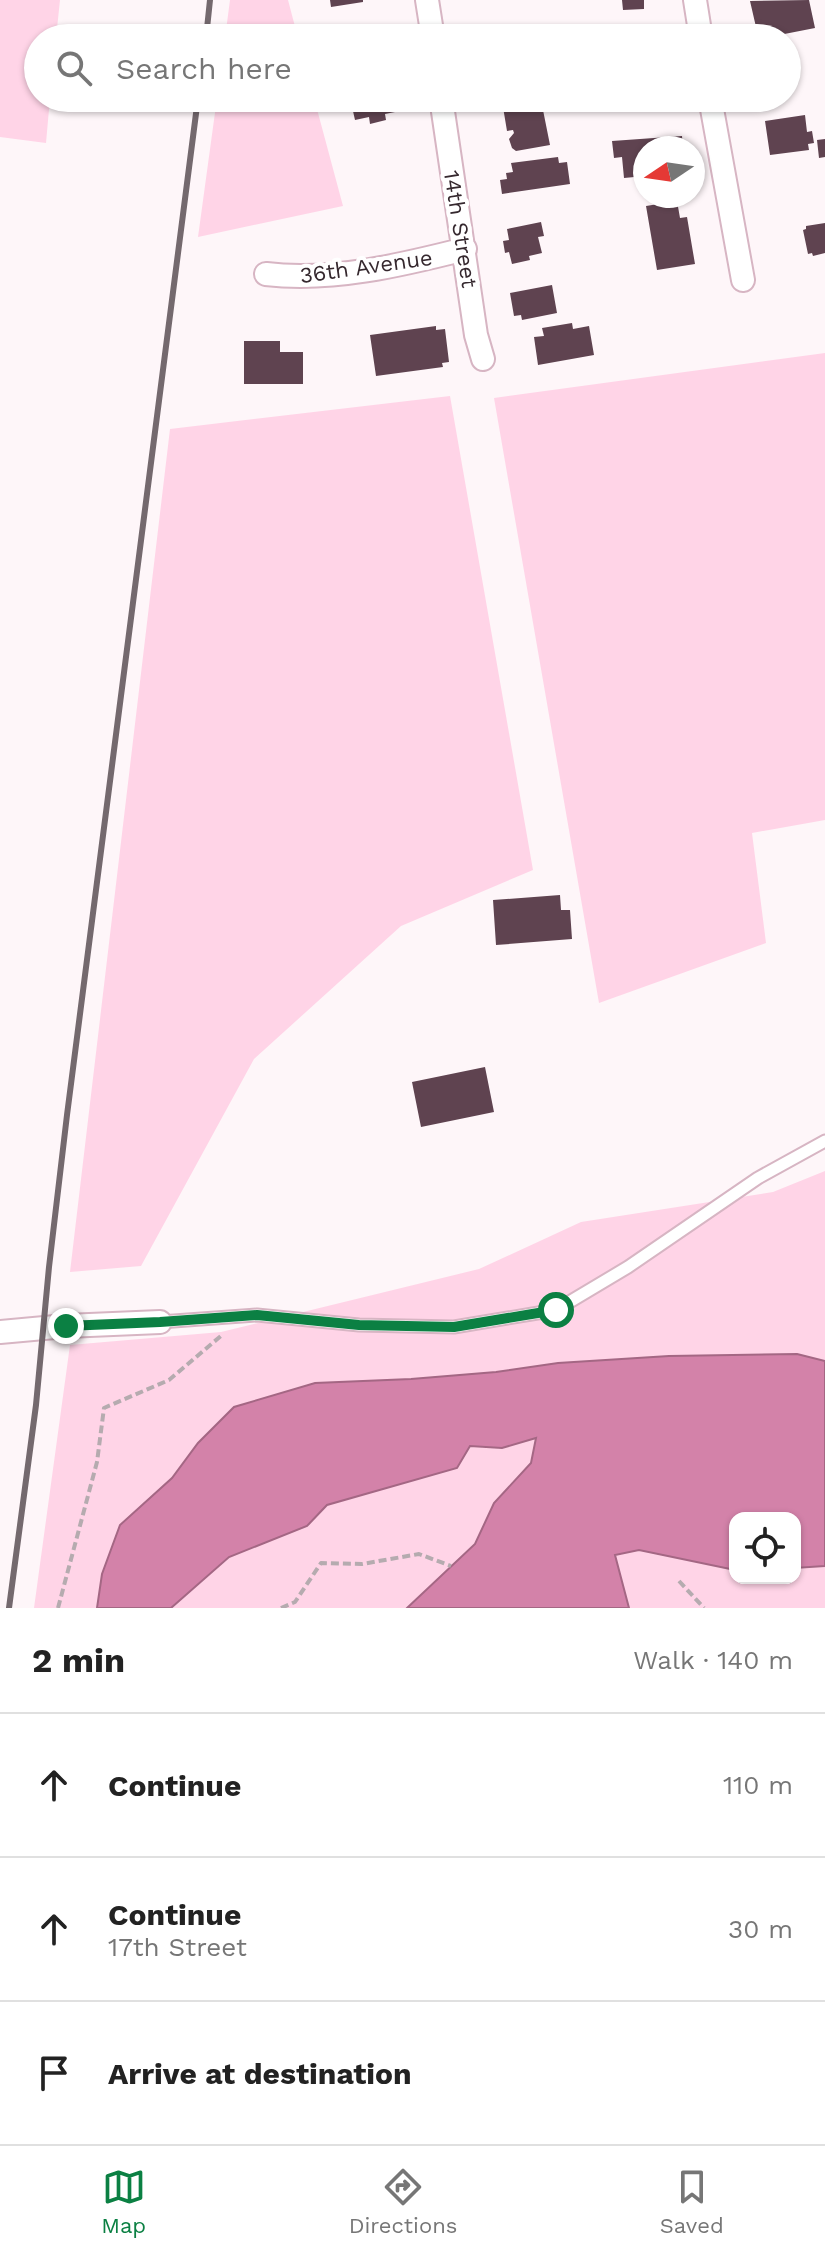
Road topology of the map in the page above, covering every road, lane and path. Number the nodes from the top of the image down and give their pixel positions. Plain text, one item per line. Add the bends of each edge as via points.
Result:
1 (427, 0) edge
2 (695, 0) edge
3 (431, 24) edge
4 (699, 24) edge
5 (443, 112) edge
6 (713, 112) edge
7 (465, 249) junction
8 (266, 274) dead end
9 (743, 280) dead end
10 (483, 359) dead end
11 (825, 1141) edge
12 (245, 1316) junction
13 (160, 1322) joint
14 (0, 1332) edge
15 (451, 1566) dead end
16 (679, 1581) dead end
17 (58, 1608) edge
18 (281, 1608) edge
19 (704, 1608) edge

1 - 3 street
2 - 4 street
5 - 7 street, 14th Street
6 - 9 street
7 - 8 street, 36th Avenue via 378,269 290,277
7 - 10 street, 14th Street
11 - 12 lane via 758,1178 556,1310 454,1327
12 - 13 lane
12 - 17 path via 169,1380 104,1408 97,1462
13 - 14 street
15 - 18 path via 419,1554 362,1564 321,1563 295,1602
16 - 19 path

